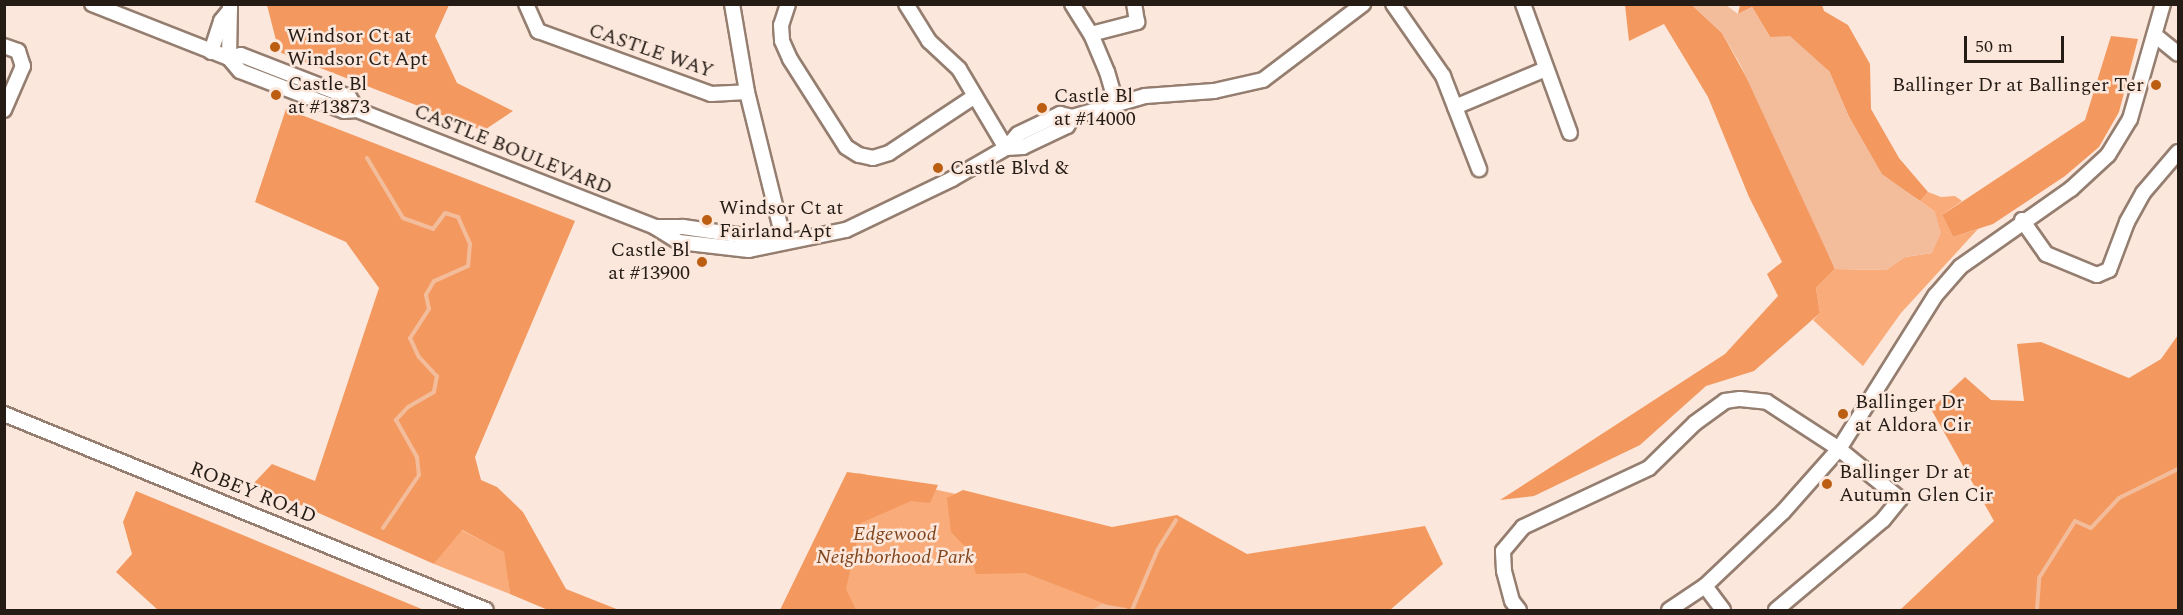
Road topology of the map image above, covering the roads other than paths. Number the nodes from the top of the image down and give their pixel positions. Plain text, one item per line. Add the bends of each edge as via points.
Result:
1 (92, 4) edge
2 (526, 4) edge
3 (732, 4) edge
4 (788, 4) edge
5 (906, 4) edge
6 (1072, 4) edge
7 (1134, 4) edge
8 (1363, 4) edge
9 (1393, 4) edge
10 (1523, 4) edge
11 (2163, 4) edge
12 (230, 7) edge
13 (1091, 34) junction
14 (2156, 36) junction
15 (4, 46) edge
16 (211, 52) junction
17 (2178, 54) edge
18 (229, 58) junction
19 (1546, 69) junction
20 (747, 92) junction
21 (975, 96) junction
22 (1116, 103) junction
23 (1455, 107) junction
24 (4, 110) edge
25 (1570, 133) dead end
26 (1006, 148) junction
27 (2178, 152) edge
28 (1479, 169) dead end
29 (2022, 220) junction
30 (784, 242) junction
31 (4, 414) edge
32 (1839, 449) junction
33 (1705, 586) junction
34 (486, 610) edge
35 (1519, 610) edge
36 (1669, 610) edge
37 (1723, 610) edge
38 (1776, 610) edge

1 - 16 street, CASTLE BOULEVARD
2 - 20 street, CASTLE WAY via 538,31 711,94
3 - 20 street
4 - 21 street via 781,25 782,41 790,59 846,147 859,155 873,158 889,153
5 - 21 street via 929,41 959,69
6 - 13 street
7 - 13 street via 1137,22
8 - 22 street, CASTLE BOULEVARD via 1263,80 1215,91 1145,96
9 - 23 street via 1443,76
10 - 19 street
11 - 14 street
12 - 16 street
12 - 18 street
13 - 22 street
14 - 17 street
14 - 29 street via 2130,119 2108,155 2071,189
15 - 24 street via 18,51 23,66
16 - 18 street, CASTLE BOULEVARD
18 - 30 street, CASTLE BOULEVARD via 240,71 344,111 357,110 655,227 679,242 749,250
19 - 23 street
19 - 25 street
20 - 30 street
21 - 26 street
22 - 26 street, CASTLE BOULEVARD via 1072,117 1060,114 1017,134
23 - 28 street
26 - 30 street, CASTLE BOULEVARD via 901,206 846,230
27 - 29 street via 2127,222 2109,270 2097,275 2046,254
29 - 32 street via 1960,267 1935,296
31 - 34 street, ROBEY ROAD
32 - 33 street via 1783,512
32 - 35 street via 1767,402 1725,400 1649,468 1522,527 1503,551 1512,601
32 - 38 street via 1900,499 1883,520
33 - 36 street
33 - 37 street

